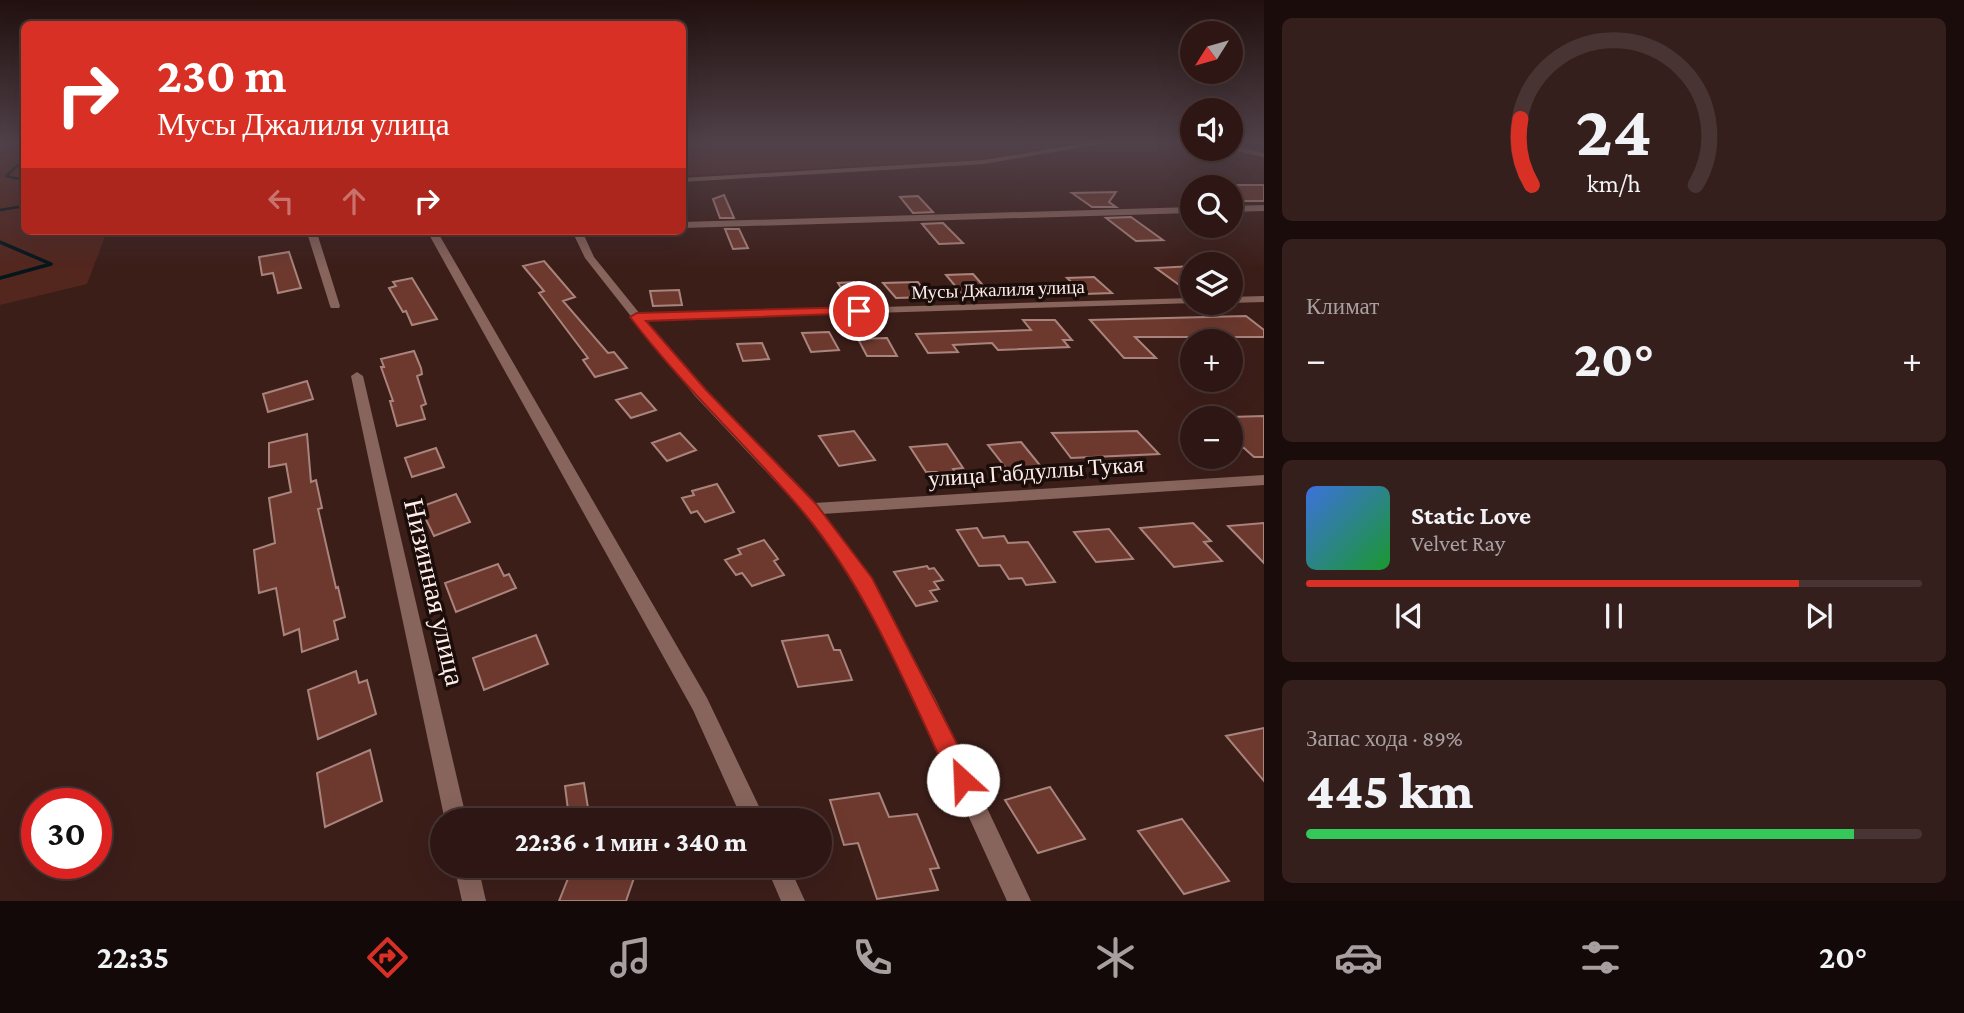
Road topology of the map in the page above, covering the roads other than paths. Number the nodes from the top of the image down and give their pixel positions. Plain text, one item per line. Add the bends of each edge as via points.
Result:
1 (1264, 208) edge
2 (1243, 209) edge
3 (1180, 211) edge
4 (686, 225) edge
5 (314, 235) edge
6 (434, 235) edge
7 (579, 235) edge
8 (1264, 299) edge
9 (1243, 300) edge
10 (1180, 301) edge
11 (335, 306) dead end
12 (637, 317) junction
13 (357, 376) dead end
14 (1264, 480) edge
15 (810, 509) junction
16 (453, 808) edge
17 (749, 808) edge
18 (469, 878) edge
19 (782, 878) edge
20 (474, 901) edge
21 (793, 901) edge
22 (1019, 901) edge

1 - 2 street
3 - 4 street
5 - 11 street
6 - 17 street via 700,704
7 - 12 street via 590,258
8 - 9 street
10 - 12 street, Мусы Джалиля улица
12 - 15 street
13 - 16 street, Низинная улица
14 - 15 street, улица Габдуллы Тукая
15 - 22 street via 865,583 929,707
18 - 20 street
19 - 21 street

